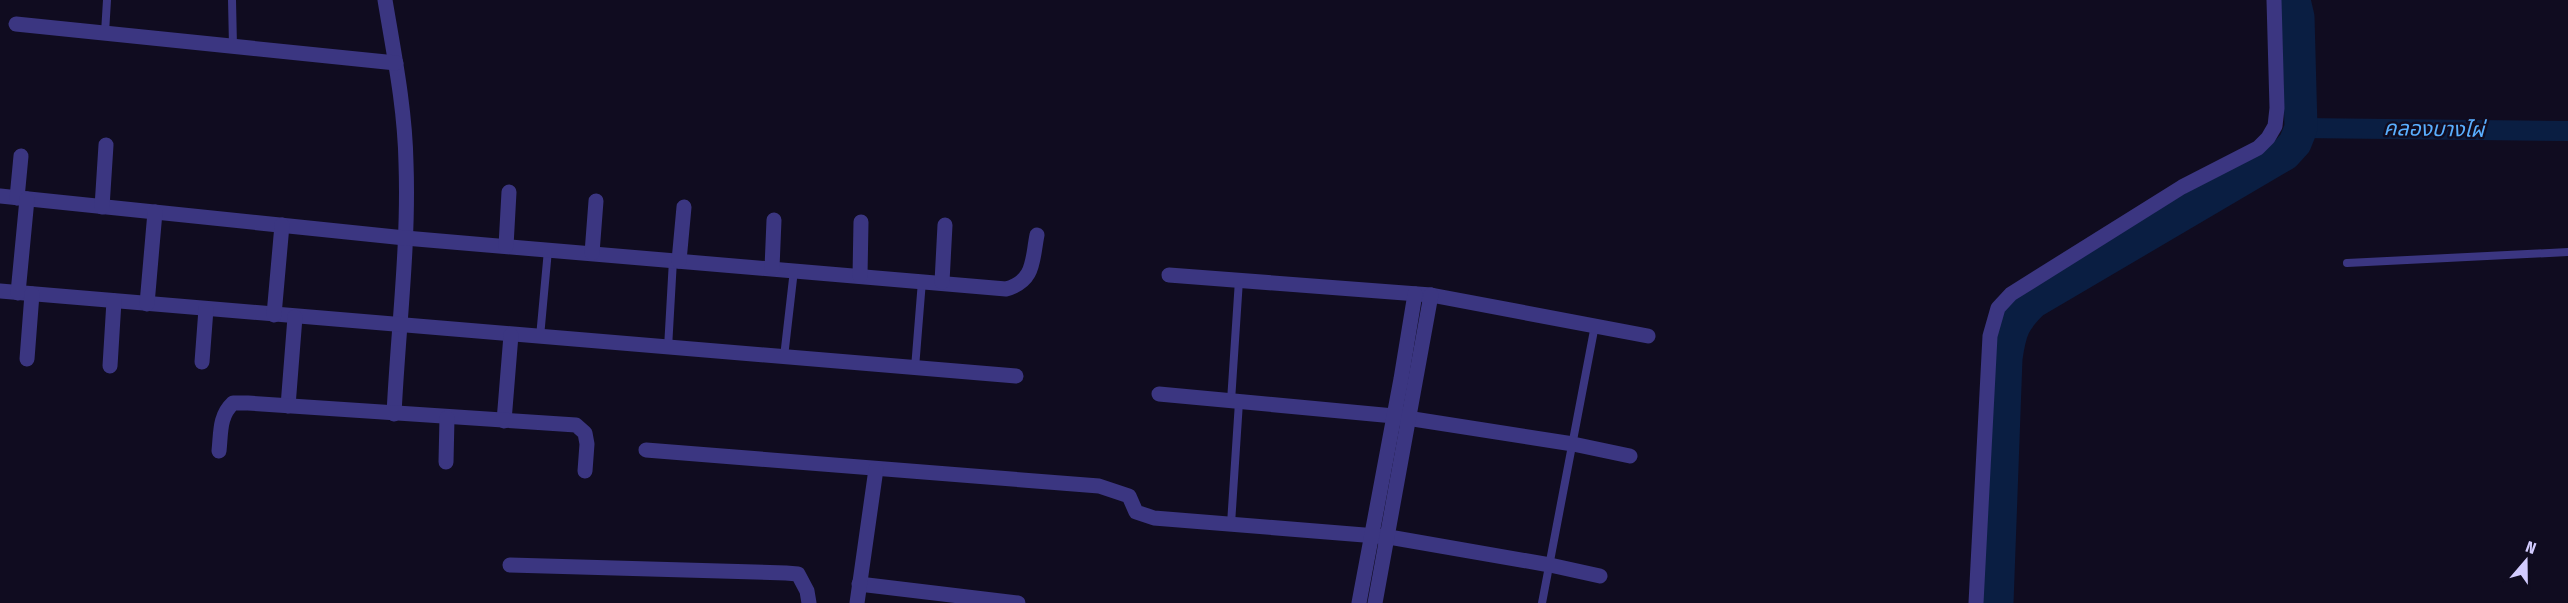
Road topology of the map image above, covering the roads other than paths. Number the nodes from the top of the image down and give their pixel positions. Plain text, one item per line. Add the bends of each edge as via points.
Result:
1 (107, 0) edge
2 (232, 0) edge
3 (385, 0) edge
4 (2274, 0) edge
5 (16, 24) dead end
6 (105, 33) junction
7 (233, 46) junction
8 (396, 63) junction
9 (106, 145) dead end
10 (21, 156) dead end
11 (509, 192) dead end
12 (0, 196) edge
13 (22, 199) junction
14 (596, 201) dead end
15 (102, 207) junction
16 (684, 207) dead end
17 (155, 212) junction
18 (774, 220) dead end
19 (861, 222) dead end
20 (282, 225) junction
21 (945, 225) dead end
22 (1037, 235) dead end
23 (405, 238) junction
24 (506, 246) junction
25 (548, 250) junction
26 (2568, 252) edge
27 (592, 253) junction
28 (676, 260) junction
29 (2348, 263) dead end
30 (772, 268) junction
31 (794, 270) junction
32 (1169, 275) dead end
33 (860, 276) junction
34 (1239, 280) junction
35 (922, 281) junction
36 (942, 282) junction
37 (0, 291) edge
38 (25, 293) junction
39 (1415, 294) junction
40 (1431, 295) junction
41 (114, 301) junction
42 (147, 304) junction
43 (206, 309) junction
44 (274, 315) junction
45 (295, 317) junction
46 (1596, 325) junction
47 (398, 326) junction
48 (511, 335) junction
49 (1648, 336) dead end
50 (540, 337) junction
51 (668, 348) junction
52 (784, 357) junction
53 (27, 359) dead end
54 (202, 362) dead end
55 (110, 366) dead end
56 (915, 368) junction
57 (1016, 376) dead end
58 (1159, 394) dead end
59 (1235, 402) junction
60 (288, 406) junction
61 (394, 414) junction
62 (1401, 417) junction
63 (447, 418) junction
64 (504, 421) junction
65 (1573, 444) junction
66 (645, 450) dead end
67 (219, 452) dead end
68 (1629, 456) dead end
69 (446, 462) dead end
70 (876, 469) junction
71 (585, 471) dead end
72 (1231, 524) junction
73 (1372, 536) junction
74 (1389, 537) junction
75 (510, 565) dead end
76 (1550, 565) junction
77 (1600, 576) dead end
78 (860, 584) junction
79 (809, 603) edge
80 (857, 603) edge
81 (1018, 603) edge
82 (1359, 603) edge
83 (1375, 603) edge
84 (1542, 603) edge
85 (1976, 603) edge

1 - 6 lane
2 - 7 lane
3 - 8 street
4 - 85 street via 2277,108 2275,126 2268,138 2258,148 2182,188 2011,294 1998,308 1990,336
5 - 6 street
6 - 7 street
7 - 8 street
8 - 23 street via 403,101
9 - 15 street
10 - 13 street
11 - 24 street
12 - 13 street
13 - 15 street
13 - 38 street
14 - 27 street
15 - 17 street
16 - 28 street
17 - 20 street
17 - 42 street
18 - 30 street
19 - 33 street
20 - 23 street
20 - 44 street
21 - 36 street
22 - 36 street via 1031,269 1017,286 1006,289
23 - 24 street
23 - 47 street
24 - 25 street
25 - 27 street
25 - 50 lane
26 - 29 lane
27 - 28 street
28 - 30 street
28 - 51 lane
30 - 31 street
31 - 33 street
31 - 52 lane
32 - 34 street
33 - 35 street
34 - 39 street
34 - 59 lane
35 - 36 street
35 - 56 lane
37 - 38 street
38 - 41 street
38 - 53 street
39 - 40 street
39 - 62 street
40 - 46 street
40 - 62 street
41 - 42 street
41 - 55 street
42 - 43 street
43 - 44 street
43 - 54 street
44 - 45 street
45 - 47 street
45 - 60 street
46 - 49 street
46 - 65 lane
47 - 48 street
47 - 61 street
48 - 50 street
48 - 64 street
50 - 51 street
51 - 52 street
52 - 56 street
56 - 57 street
58 - 59 street
59 - 62 street
59 - 72 lane
60 - 61 street
60 - 67 street via 233,402 221,420
61 - 63 street
62 - 65 street
62 - 73 street
62 - 74 street
63 - 64 street
63 - 69 street
64 - 71 street via 576,425 585,433
65 - 68 street
65 - 76 lane
66 - 70 street
70 - 72 street via 1099,486 1129,496 1136,512 1143,516
70 - 78 street
72 - 73 street
73 - 74 street
73 - 82 street
74 - 76 street
74 - 83 street
75 - 79 street via 798,574
76 - 77 street
76 - 84 lane
78 - 80 street
78 - 81 street

